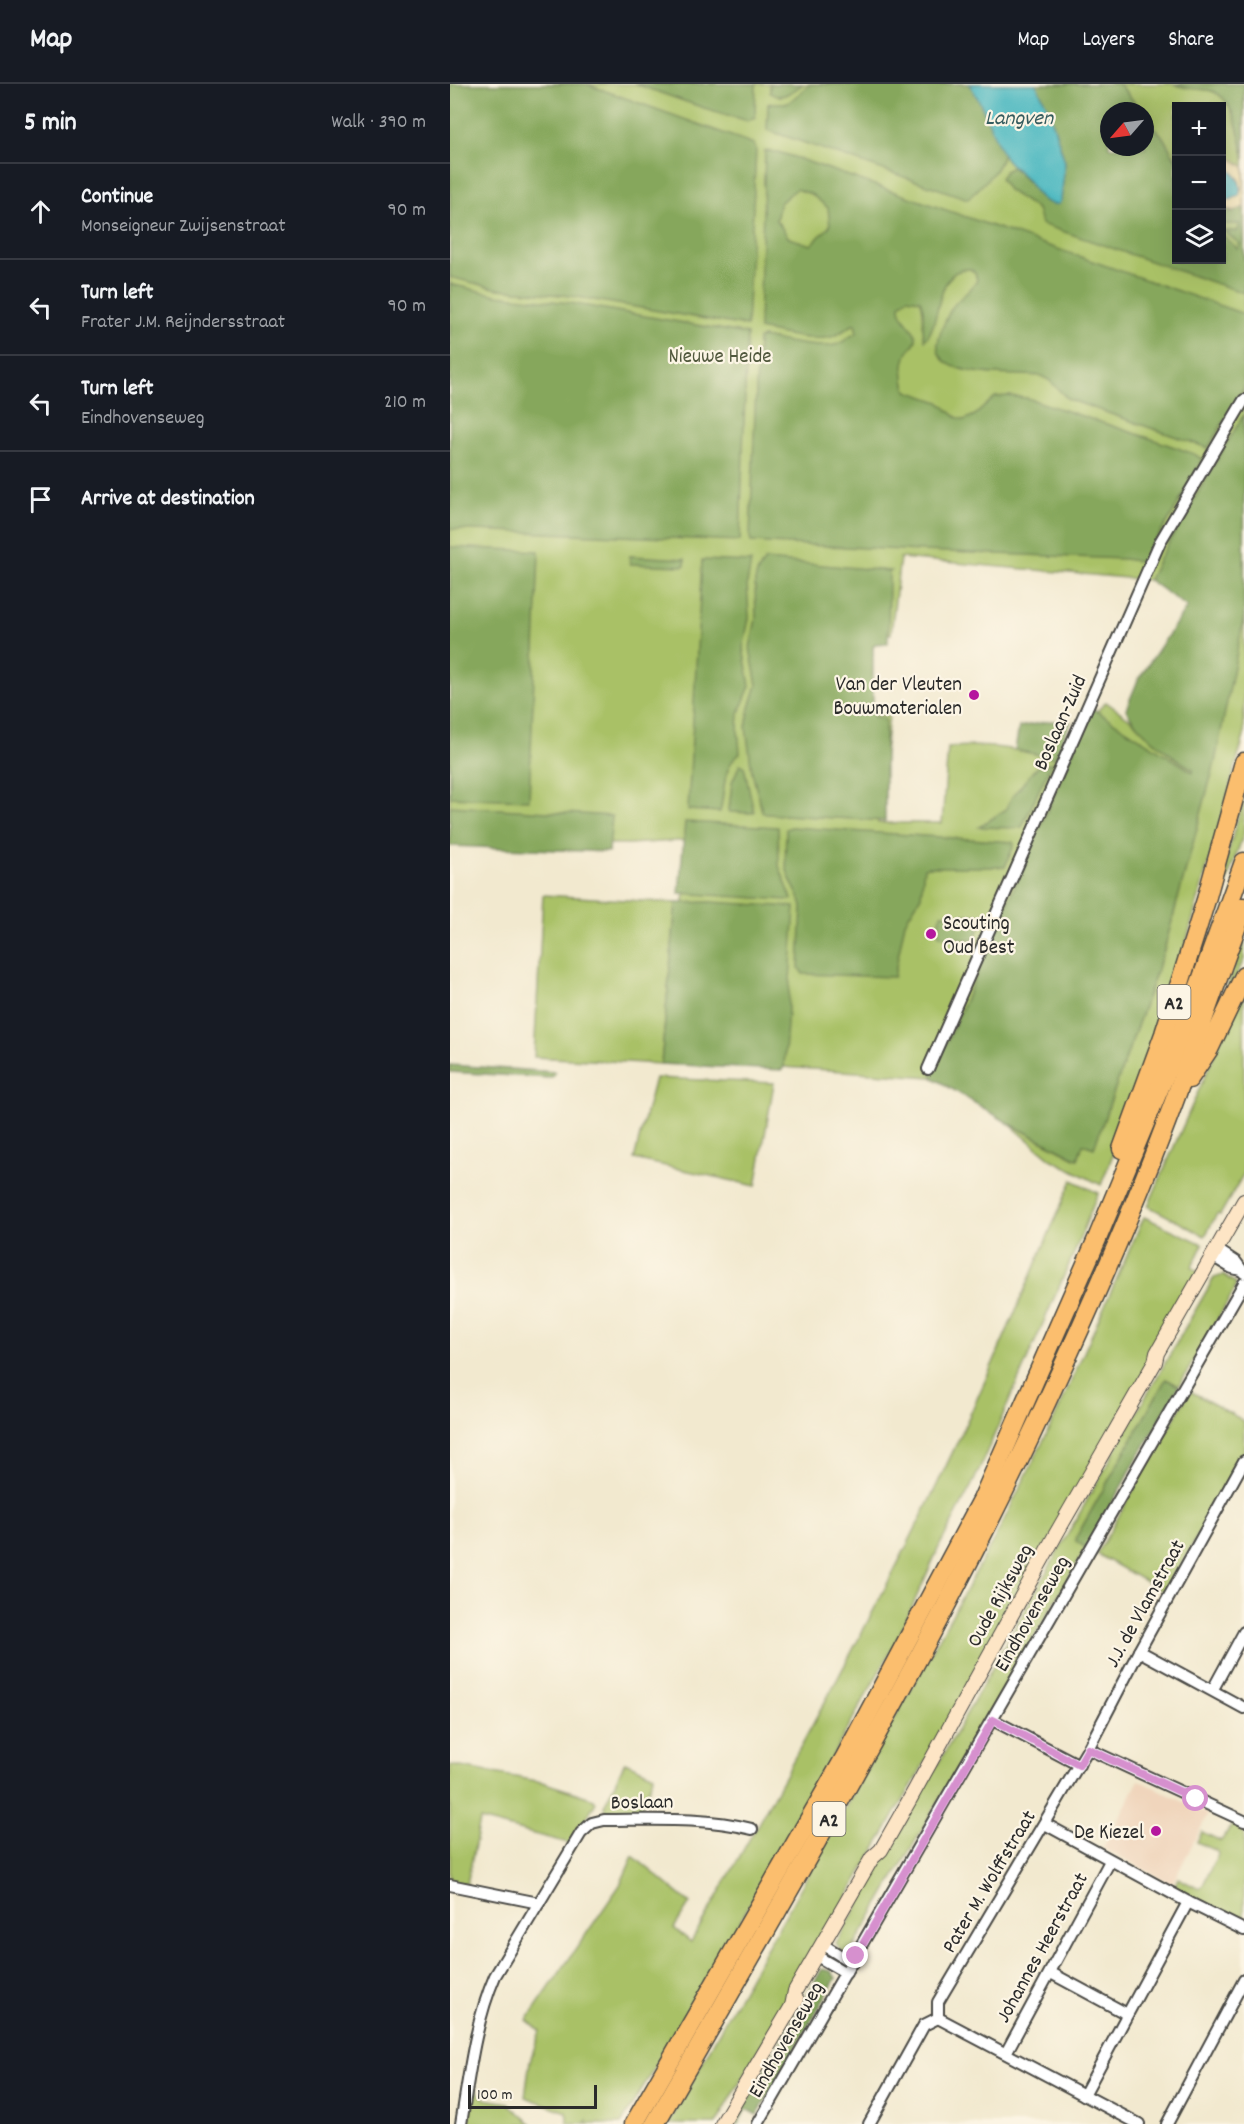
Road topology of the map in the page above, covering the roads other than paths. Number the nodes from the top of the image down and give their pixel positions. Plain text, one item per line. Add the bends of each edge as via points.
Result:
1 (1244, 400) edge
2 (1244, 762) edge
3 (1244, 862) edge
4 (1244, 907) edge
5 (1244, 976) edge
6 (928, 1069) dead end
7 (1174, 1101) junction
8 (1244, 1201) edge
9 (1244, 1215) edge
10 (1097, 1239) junction
11 (1217, 1255) junction
12 (1242, 1271) edge
13 (1244, 1283) edge
14 (1243, 1467) edge
15 (1244, 1632) edge
16 (1139, 1651) junction
17 (1213, 1689) junction
18 (1244, 1708) edge
19 (993, 1720) junction
20 (1088, 1749) junction
21 (1079, 1765) junction
22 (1244, 1821) edge
23 (1045, 1824) junction
24 (752, 1829) dead end
25 (1110, 1861) junction
26 (450, 1885) edge
27 (1188, 1902) junction
28 (539, 1903) junction
29 (1244, 1930) edge
30 (822, 1952) junction
31 (852, 1963) junction
32 (1051, 1972) junction
33 (846, 1973) junction
34 (1244, 1980) edge
35 (1127, 2014) junction
36 (938, 2018) junction
37 (1006, 2053) junction
38 (1084, 2096) junction
39 (461, 2124) edge
40 (634, 2124) edge
41 (655, 2124) edge
42 (722, 2124) edge
43 (758, 2124) edge
44 (869, 2124) edge
45 (1138, 2124) edge
46 (1167, 2124) edge

1 - 6 street, Boslaan-Zuid via 1160,542
2 - 10 highway, A2 via 1164,1034 1112,1175
3 - 10 highway, A2 via 1179,1041
4 - 7 highway, A2
5 - 7 highway, A2 via 1209,1049
7 - 41 highway, A2 via 1102,1280 995,1509 860,1766
8 - 11 main road, Oude Rijksweg
9 - 11 main road, Oude Rijksweg
10 - 40 highway, A2 via 982,1500 844,1757
11 - 12 street
11 - 30 main road, Oude Rijksweg via 1157,1353 881,1850 879,1862
13 - 19 street, Eindhovenseweg
14 - 16 street, J.J. de Vlamstraat
15 - 17 street
16 - 17 street
16 - 20 street, J.J. de Vlamstraat
17 - 18 street
19 - 21 street
19 - 31 street, Eindhovenseweg
20 - 21 street, J.J. de Vlamstraat
20 - 22 street
21 - 23 street, Pater M. Wolffstraat
23 - 25 street
23 - 36 street, Pater M. Wolffstraat via 938,2002
24 - 28 street, Boslaan via 682,1820 592,1823 581,1833
25 - 27 street
25 - 32 street, Johannes Heerstraat
26 - 28 street
27 - 29 street
27 - 35 street
28 - 39 street, Boslaan via 488,1992
30 - 31 street
30 - 33 street, Eindhovenseweg
30 - 42 main road, Oude Rijksweg via 795,1990 792,2006
31 - 33 street, Eindhovenseweg
32 - 35 street
32 - 37 street, Johannes Heerstraat
33 - 43 street, Eindhovenseweg
34 - 46 street
35 - 38 street
36 - 37 street
36 - 44 street via 924,2025
37 - 38 street
38 - 45 street

